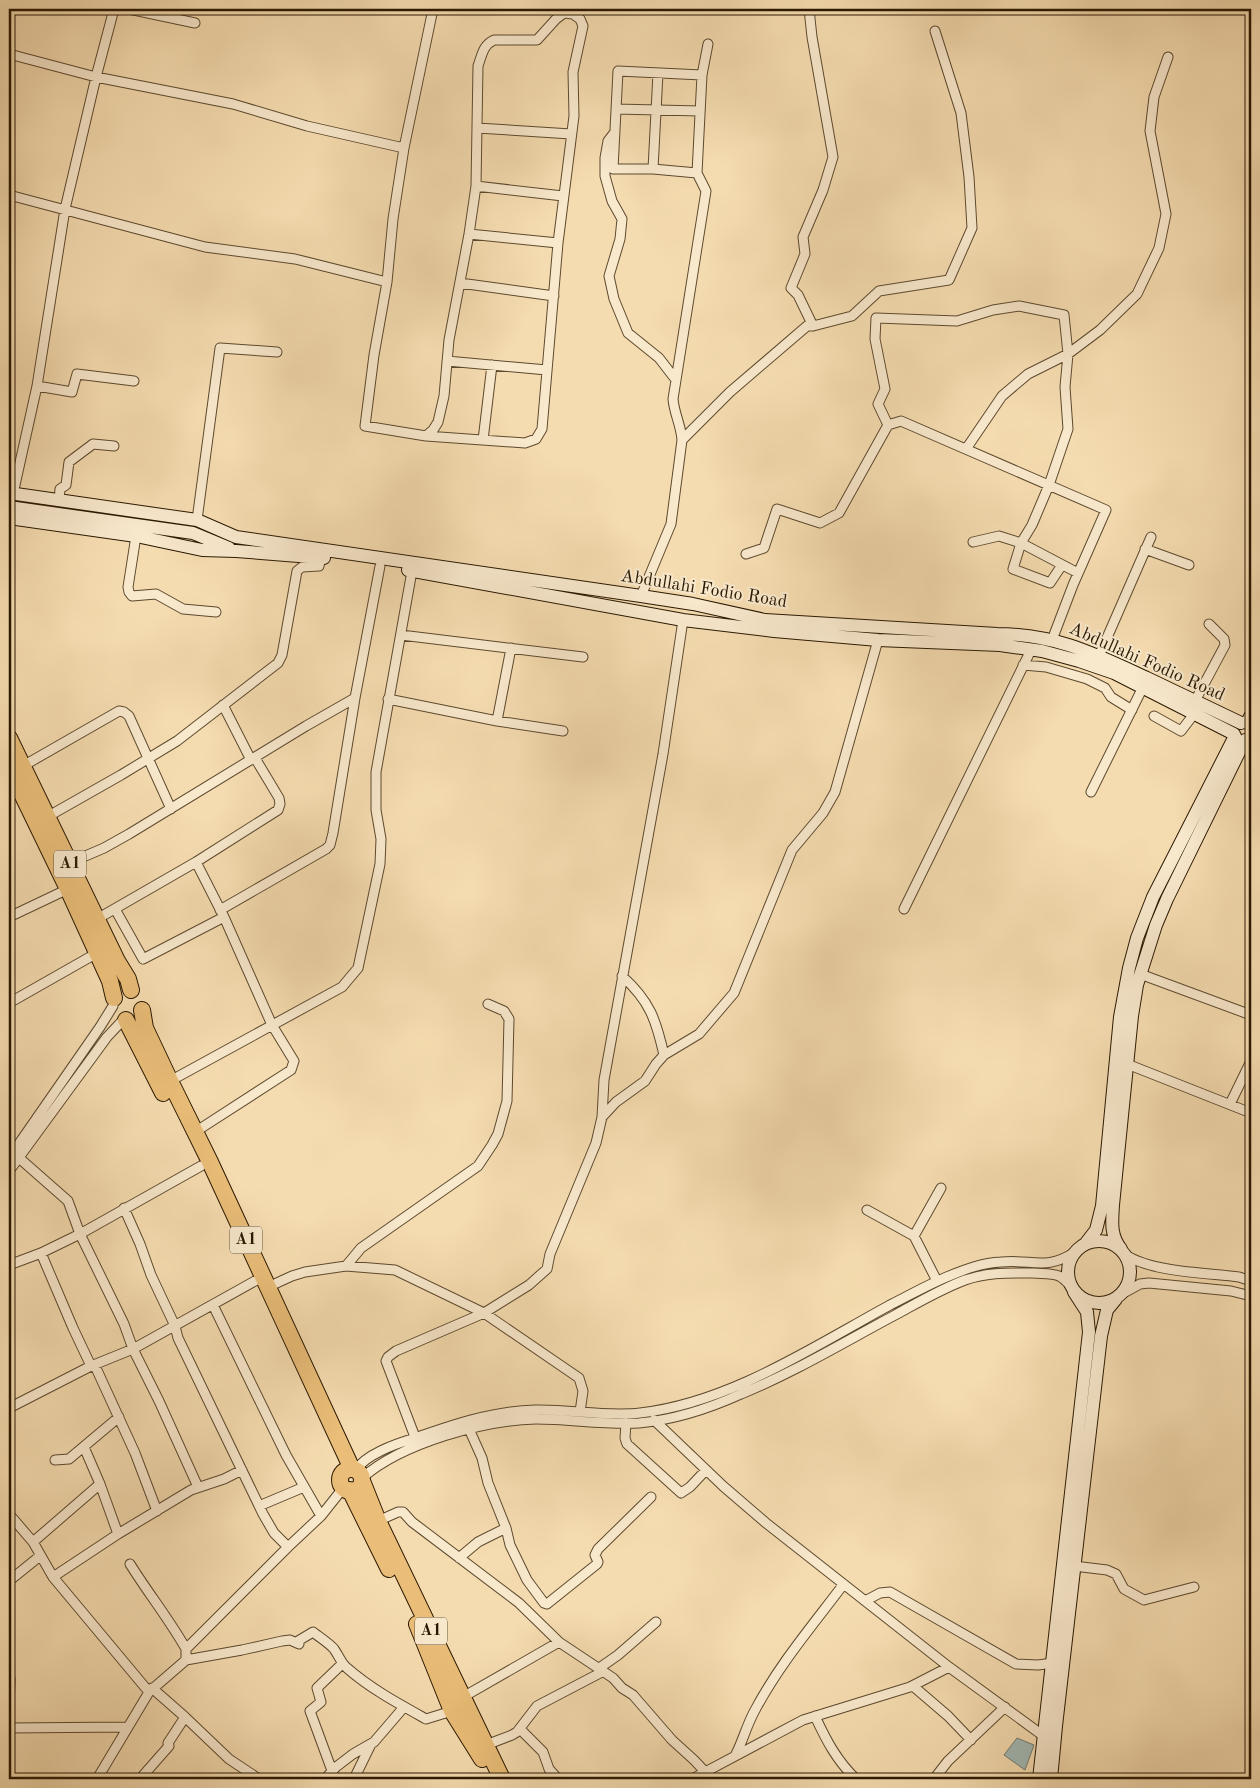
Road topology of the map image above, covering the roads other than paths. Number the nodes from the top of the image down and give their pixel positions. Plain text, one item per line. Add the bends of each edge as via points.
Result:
1 (114, 9) edge
2 (129, 9) edge
3 (433, 9) edge
4 (809, 9) edge
5 (195, 23) dead end
6 (935, 30) dead end
7 (708, 44) dead end
8 (9, 54) edge
9 (1168, 58) dead end
10 (658, 73) junction
11 (702, 75) junction
12 (96, 77) junction
13 (616, 109) junction
14 (656, 110) junction
15 (700, 112) junction
16 (477, 128) junction
17 (615, 132) junction
18 (571, 134) junction
19 (404, 148) junction
20 (653, 170) junction
21 (697, 173) junction
22 (476, 186) junction
23 (9, 195) edge
24 (564, 196) junction
25 (65, 209) junction
26 (469, 234) junction
27 (558, 243) junction
28 (387, 282) junction
29 (460, 283) junction
30 (554, 296) junction
31 (813, 326) junction
32 (277, 352) dead end
33 (1068, 354) junction
34 (447, 361) junction
35 (492, 365) junction
36 (547, 370) junction
37 (676, 380) junction
38 (134, 382) dead end
39 (37, 386) junction
40 (888, 425) junction
41 (426, 436) junction
42 (483, 440) junction
43 (682, 440) junction
44 (114, 446) dead end
45 (966, 449) junction
46 (1049, 485) junction
47 (11, 493) edge
48 (59, 501) junction
49 (9, 507) edge
50 (9, 518) edge
51 (196, 520) junction
52 (136, 536) junction
53 (236, 537) junction
54 (1150, 537) dead end
55 (208, 540) junction
56 (973, 542) dead end
57 (1021, 543) junction
58 (1145, 549) junction
59 (236, 551) junction
60 (746, 554) dead end
61 (321, 557) junction
62 (1062, 564) junction
63 (1189, 565) dead end
64 (380, 566) junction
65 (412, 571) junction
66 (1078, 573) junction
67 (641, 596) junction
68 (216, 612) dead end
69 (683, 620) junction
70 (1208, 624) dead end
71 (401, 635) junction
72 (878, 640) junction
73 (1052, 640) junction
74 (511, 648) junction
75 (1031, 650) junction
76 (1099, 656) junction
77 (583, 657) dead end
78 (1023, 665) junction
79 (1143, 688) junction
80 (355, 698) junction
81 (388, 698) junction
82 (223, 705) junction
83 (1194, 707) junction
84 (1132, 710) junction
85 (1154, 716) dead end
86 (497, 722) junction
87 (563, 731) dead end
88 (1246, 731) edge
89 (9, 738) edge
90 (147, 759) junction
91 (253, 759) junction
92 (16, 767) edge
93 (1091, 792) dead end
94 (171, 809) junction
95 (47, 817) junction
96 (196, 862) junction
97 (69, 863) junction
98 (68, 889) junction
99 (116, 909) junction
100 (904, 909) dead end
101 (222, 913) junction
102 (9, 917) edge
103 (96, 919) junction
104 (97, 954) junction
105 (1140, 974) junction
106 (622, 976) junction
107 (131, 990) junction
108 (113, 1002) junction
109 (9, 1003) edge
110 (488, 1004) dead end
111 (142, 1010) junction
112 (1251, 1014) edge
113 (125, 1019) junction
114 (272, 1025) junction
115 (664, 1055) junction
116 (1251, 1061) edge
117 (1127, 1064) junction
118 (170, 1081) junction
119 (1230, 1104) junction
120 (1251, 1113) edge
121 (602, 1117) junction
122 (195, 1132) junction
123 (13, 1158) edge
124 (200, 1166) junction
125 (9, 1171) edge
126 (941, 1188) dead end
127 (124, 1208) junction
128 (868, 1210) dead end
129 (80, 1234) junction
130 (914, 1236) junction
131 (1086, 1243) junction
132 (1075, 1252) junction
133 (1124, 1252) junction
134 (41, 1253) junction
135 (9, 1265) edge
136 (346, 1266) junction
137 (936, 1281) junction
138 (1251, 1281) edge
139 (262, 1284) junction
140 (1073, 1289) junction
141 (1251, 1296) edge
142 (1118, 1297) junction
143 (213, 1305) junction
144 (484, 1313) junction
145 (175, 1326) junction
146 (133, 1349) junction
147 (91, 1366) junction
148 (9, 1408) edge
149 (580, 1412) junction
150 (119, 1417) junction
151 (654, 1420) junction
152 (626, 1423) junction
153 (469, 1429) junction
154 (415, 1437) junction
155 (84, 1447) junction
156 (55, 1460) dead end
157 (242, 1470) junction
158 (706, 1470) junction
159 (353, 1478) junction
160 (100, 1484) junction
161 (198, 1487) junction
162 (304, 1487) junction
163 (651, 1497) dead end
164 (259, 1506) junction
165 (156, 1512) junction
166 (9, 1514) edge
167 (321, 1516) junction
168 (9, 1520) edge
169 (378, 1521) junction
170 (506, 1528) junction
171 (118, 1534) junction
172 (29, 1541) junction
173 (288, 1547) junction
174 (40, 1556) junction
175 (459, 1558) junction
176 (130, 1564) dead end
177 (1074, 1566) junction
178 (53, 1577) junction
179 (9, 1581) edge
180 (843, 1585) junction
181 (1194, 1587) dead end
182 (865, 1601) junction
183 (656, 1622) dead end
184 (559, 1642) junction
185 (186, 1649) junction
186 (186, 1660) junction
187 (1053, 1663) junction
188 (342, 1664) junction
189 (949, 1667) junction
190 (600, 1670) junction
191 (9, 1673) edge
192 (913, 1686) junction
193 (151, 1690) junction
194 (462, 1697) junction
195 (404, 1707) junction
196 (1005, 1707) junction
197 (9, 1711) edge
198 (452, 1711) junction
199 (815, 1716) junction
200 (185, 1717) junction
201 (128, 1727) junction
202 (9, 1728) edge
203 (520, 1729) junction
204 (1045, 1737) junction
205 (971, 1740) junction
206 (371, 1744) junction
207 (486, 1746) junction
208 (736, 1755) junction
209 (336, 1767) junction
210 (705, 1772) junction
211 (1049, 1776) edge
212 (97, 1779) edge
213 (140, 1779) edge
214 (259, 1779) edge
215 (325, 1779) edge
216 (354, 1779) edge
217 (492, 1779) edge
218 (502, 1779) edge
219 (558, 1779) edge
220 (692, 1779) edge
221 (712, 1779) edge
222 (856, 1779) edge
223 (934, 1779) edge

1 - 12 street
2 - 5 street
3 - 19 street
4 - 31 street via 833,157 803,237 805,254 790,288 798,295
6 - 31 street via 961,113 972,228 949,280 879,291 852,316
7 - 11 street
8 - 12 street
9 - 33 street via 1154,97 1150,131 1166,214 1159,248 1137,294 1100,330
10 - 11 street
10 - 13 street via 618,71
10 - 14 street
11 - 15 street
12 - 19 street via 233,104 307,126
12 - 25 street
13 - 14 street
13 - 17 street
14 - 15 street
14 - 20 street
15 - 21 street
16 - 18 street
16 - 18 street via 478,66 485,47 494,40 537,40 556,18 573,14 583,26 573,72
16 - 22 street
17 - 20 street via 613,169
17 - 37 street via 608,141 605,158 605,176 622,220 609,276 614,300 628,333 660,358
18 - 24 street
19 - 28 street
20 - 21 street
21 - 37 street via 706,191
22 - 24 street
22 - 26 street
23 - 25 street
24 - 27 street
25 - 28 street via 205,246 295,259
25 - 39 street
26 - 27 street
26 - 29 street
27 - 30 street
28 - 41 street via 365,426
29 - 30 street
29 - 34 street
30 - 36 street
31 - 43 street via 806,326
32 - 51 street via 220,348
33 - 40 street via 1064,315 1019,306 957,321 876,318 875,339 885,389 878,404
33 - 45 street via 1028,374 1002,396
33 - 46 street via 1065,387 1068,429
34 - 35 street
34 - 41 street via 438,422
35 - 36 street
35 - 42 street
36 - 42 street via 542,429 538,436 525,443
37 - 43 street via 673,410
38 - 39 street via 77,374 72,392
39 - 47 street
40 - 45 street via 901,421
40 - 60 street via 839,513 820,523 777,510 764,548
41 - 42 street
43 - 67 street via 670,524
44 - 48 street via 93,444 69,462 66,485 60,489
45 - 46 street
46 - 57 street
46 - 66 street via 1106,510
47 - 48 main road
48 - 51 main road
49 - 55 main road via 193,533
50 - 52 main road, Abdullahi Fodio Road
51 - 53 main road
52 - 59 main road, Abdullahi Fodio Road via 202,550
52 - 68 street via 128,587 132,596 156,594 184,609
53 - 55 main road
53 - 67 main road, Abdullahi Fodio Road
54 - 58 street
55 - 59 main road
56 - 57 street via 998,536
57 - 62 street
57 - 62 street via 1013,569 1050,583
58 - 63 street
58 - 76 street
59 - 61 main road, Abdullahi Fodio Road
61 - 64 main road, Abdullahi Fodio Road
61 - 82 street via 319,566 302,567 297,571 281,659
62 - 66 street
64 - 65 main road, Abdullahi Fodio Road
64 - 80 street
65 - 69 main road, Abdullahi Fodio Road
65 - 71 street
66 - 73 street
67 - 73 main road, Abdullahi Fodio Road via 765,620 1022,634
69 - 72 main road, Abdullahi Fodio Road
69 - 106 street via 663,754
70 - 83 street via 1224,639 1225,645
71 - 74 street
71 - 81 street
72 - 75 main road, Abdullahi Fodio Road
72 - 115 street via 835,792 823,813 792,850 734,993 699,1034
73 - 76 main road, Abdullahi Fodio Road
74 - 77 street
74 - 86 street
75 - 78 street
75 - 79 main road, Abdullahi Fodio Road via 1079,661 1114,673
76 - 83 main road, Abdullahi Fodio Road
78 - 84 street via 1046,667 1086,680 1105,688 1111,697
78 - 100 street
79 - 83 main road, Abdullahi Fodio Road
79 - 84 street
80 - 91 street
80 - 101 street via 330,845
81 - 86 street
81 - 114 street via 375,795 382,852 358,968 342,986
82 - 90 street via 177,741
82 - 91 street
83 - 85 street via 1182,731
83 - 88 main road, Abdullahi Fodio Road
84 - 93 street
86 - 87 street
88 - 105 main road via 1167,899
88 - 131 main road via 1154,897 1137,938 1120,1018 1102,1206 1096,1230
89 - 92 highway, A1
90 - 92 street via 129,716 119,711
90 - 94 street
90 - 95 street
91 - 94 street
91 - 96 street via 280,798 278,810
92 - 95 highway, A1
92 - 98 highway, A1
94 - 97 street via 104,848
95 - 97 highway, A1
96 - 99 street
96 - 101 street
97 - 103 highway, A1
98 - 102 street
98 - 104 highway, A1
99 - 101 street via 143,959
99 - 103 street
101 - 114 street
103 - 107 highway, A1
104 - 108 highway, A1 via 110,982
104 - 109 street
105 - 112 street
105 - 117 main road
106 - 115 street via 638,990 656,1021
106 - 121 street via 604,1080
107 - 108 highway via 121,991
107 - 111 highway via 142,1000
108 - 113 highway via 116,1014
108 - 123 street via 100,1028
110 - 136 street via 504,1011 509,1019 507,1101 498,1134 478,1166 361,1248
111 - 113 highway via 135,1017
111 - 118 highway, A1 via 145,1028
113 - 123 street via 107,1037
113 - 124 highway, A1
114 - 118 street
114 - 122 street via 294,1062 291,1070
115 - 121 street via 645,1081 616,1102
116 - 119 street
117 - 119 street
117 - 133 main road via 1112,1218 1115,1241
118 - 122 highway, A1
119 - 120 street
121 - 144 street via 596,1143 550,1254 547,1269
122 - 139 highway, A1
123 - 125 street
123 - 129 street via 68,1201
124 - 127 street
124 - 139 highway, A1
126 - 130 street
127 - 129 street
127 - 145 street
128 - 130 street
129 - 134 street
129 - 146 street
130 - 137 street
131 - 132 main road
131 - 133 main road via 1105,1241
132 - 137 street via 1050,1263 981,1264
132 - 140 main road via 1068,1268
133 - 138 street via 1137,1262
133 - 142 main road via 1130,1265 1130,1276
134 - 135 street
134 - 147 street
136 - 139 street via 305,1272
136 - 144 street via 395,1270
137 - 149 street via 768,1371 722,1392 641,1413
139 - 143 street
139 - 159 highway, A1
140 - 142 main road via 1081,1298 1098,1304
140 - 151 street via 1058,1276 1048,1274 1003,1272 966,1280 746,1392 704,1408
140 - 187 main road via 1087,1312 1089,1332
141 - 142 street via 1148,1283
142 - 177 main road via 1107,1310 1101,1336
143 - 145 street
143 - 162 street
144 - 149 street via 579,1378 583,1390
144 - 154 street via 388,1357 386,1361
145 - 146 street
145 - 157 street
146 - 147 street
146 - 161 street
147 - 148 street
147 - 150 street via 96,1368
149 - 154 street via 530,1410 500,1413
150 - 155 street
150 - 165 street
151 - 152 street
151 - 158 street
152 - 153 street via 537,1419
152 - 158 street via 627,1444 681,1493
153 - 159 street via 400,1454
153 - 170 street
154 - 159 street via 365,1459
155 - 156 street via 69,1459
155 - 160 street
157 - 161 street
157 - 164 street
158 - 180 street
159 - 167 street
159 - 169 highway, A1
159 - 198 highway, A1
160 - 171 street
160 - 172 street
161 - 165 street
162 - 164 street
162 - 167 street
163 - 170 street via 598,1549 595,1555 597,1564 547,1604 527,1580 510,1545
164 - 173 street via 274,1532
165 - 171 street
166 - 172 street
167 - 173 street
168 - 172 street
169 - 175 street via 403,1512
169 - 194 highway, A1
170 - 175 street via 478,1542
171 - 178 street
172 - 174 street
173 - 185 street
174 - 178 street
174 - 179 street
175 - 184 street via 520,1603
176 - 185 street
177 - 181 street via 1116,1574 1124,1589 1144,1600
177 - 211 main road
178 - 193 street
180 - 182 street
180 - 208 street via 767,1689
182 - 187 street via 890,1592 1016,1664
182 - 189 street
183 - 190 street
184 - 190 street
184 - 194 street
185 - 186 street
186 - 188 street via 282,1641 299,1644 298,1641 312,1632 334,1648
186 - 193 street
187 - 204 main road
188 - 195 street
188 - 209 street via 317,1688 320,1702 310,1711 331,1768
189 - 192 street
189 - 196 street
190 - 203 street via 537,1706
190 - 210 street via 633,1695
191 - 197 street
192 - 199 street
192 - 205 street
193 - 200 street
193 - 201 street
194 - 207 highway, A1
195 - 198 street via 426,1719
195 - 206 street
196 - 204 street
196 - 205 street
198 - 217 highway, A1
199 - 208 street
199 - 222 street via 837,1759
200 - 213 street via 168,1742 169,1746
200 - 214 street via 229,1759
201 - 202 street
201 - 212 street
203 - 207 street
203 - 219 street via 543,1752 549,1769
204 - 211 main road
205 - 223 street
206 - 209 street
206 - 216 street
207 - 218 highway, A1
208 - 210 street
209 - 215 street
210 - 220 street
210 - 221 street

